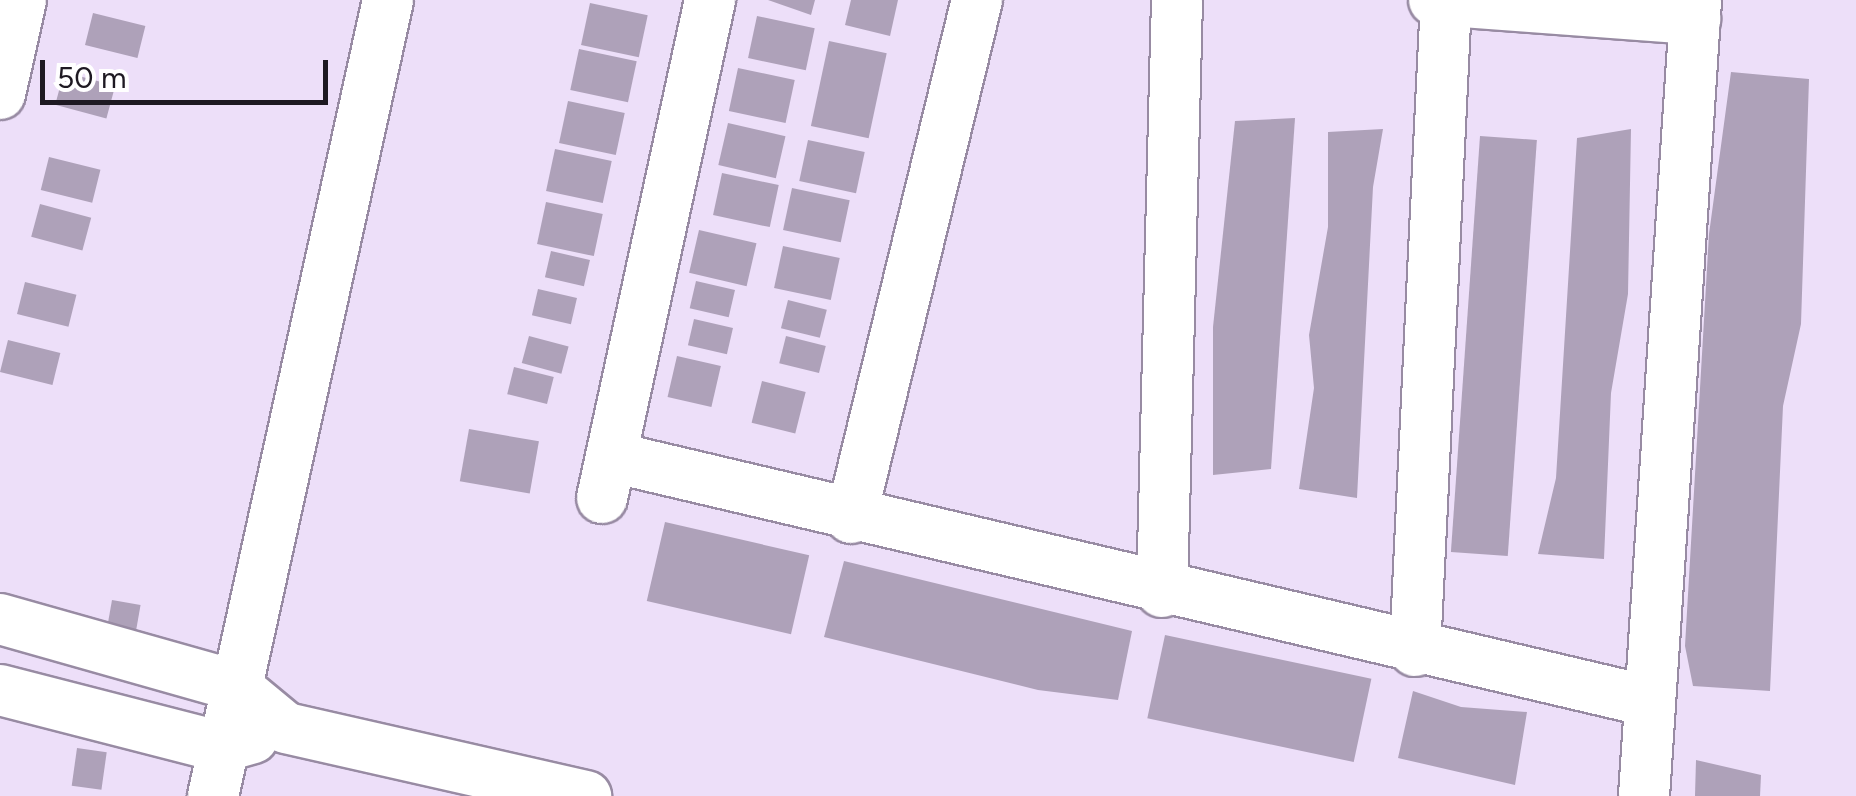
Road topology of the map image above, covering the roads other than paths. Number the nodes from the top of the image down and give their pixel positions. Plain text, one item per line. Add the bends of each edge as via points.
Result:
1 (21, 0) edge
2 (388, 0) edge
3 (710, 0) edge
4 (976, 0) edge
5 (1176, 0) edge
6 (1434, 0) edge
7 (1446, 0) edge
8 (1695, 9) edge
9 (0, 94) edge
10 (851, 518) junction
11 (1162, 592) junction
12 (0, 619) edge
13 (1415, 651) junction
14 (234, 686) junction
15 (0, 690) edge
16 (1648, 701) junction
17 (286, 728) junction
18 (222, 747) junction
19 (565, 794) edge
20 (212, 796) edge
21 (1644, 796) edge

1 - 9 street
2 - 14 street
3 - 10 street via 607,477
4 - 10 street
5 - 11 street
6 - 7 street
7 - 8 street
7 - 13 street
8 - 16 street
10 - 11 street
11 - 13 street
12 - 14 street
13 - 16 street
14 - 17 street
14 - 18 street
15 - 18 street
16 - 21 street
17 - 18 street
17 - 19 street
18 - 20 street

